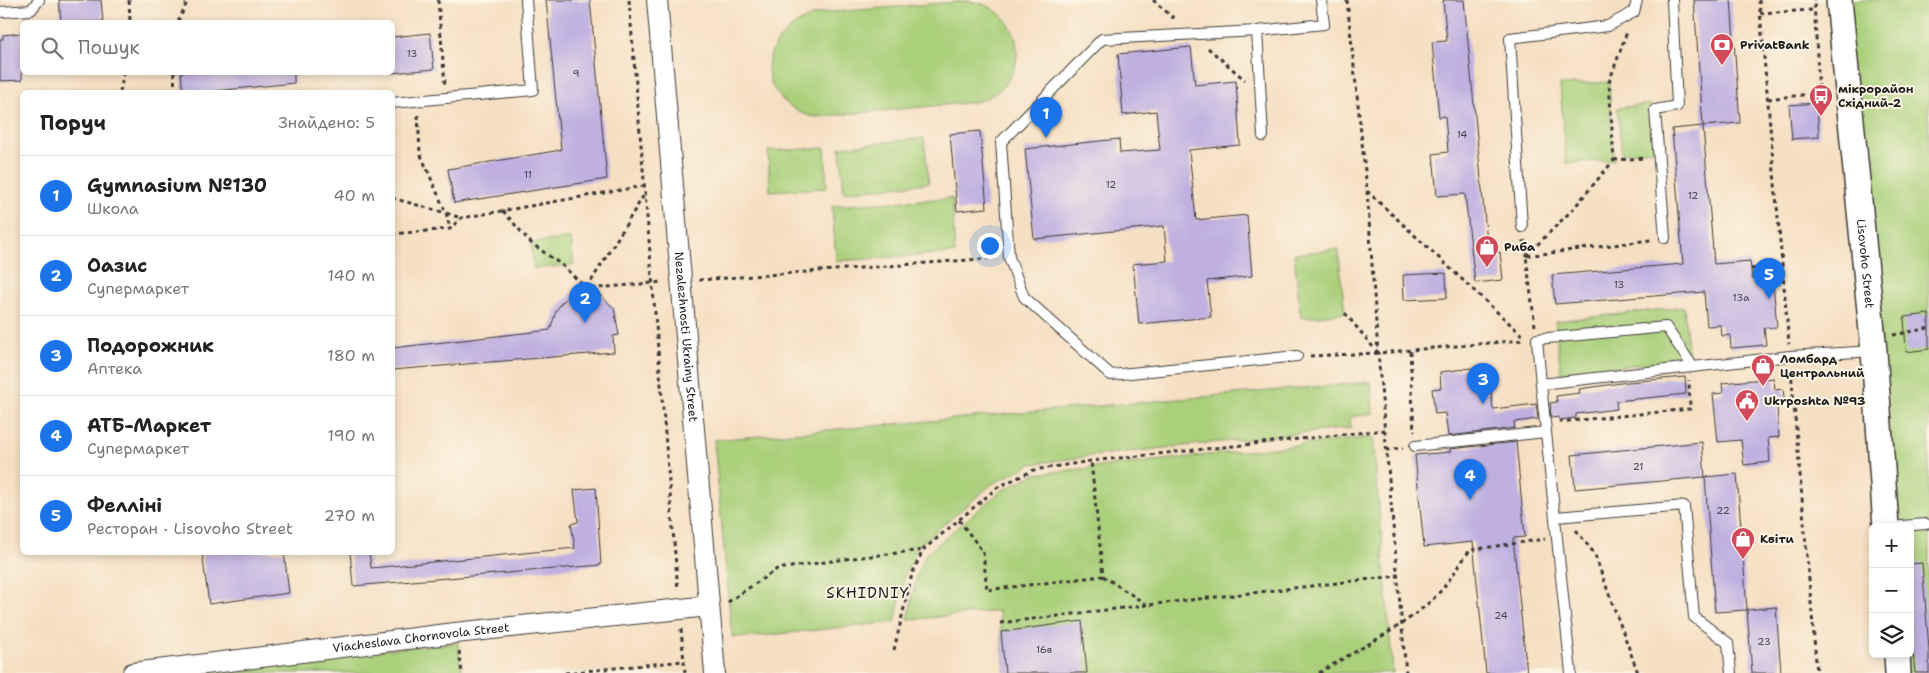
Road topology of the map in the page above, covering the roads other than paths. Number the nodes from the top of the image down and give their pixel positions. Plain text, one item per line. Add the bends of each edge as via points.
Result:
1 (39, 0) edge
2 (526, 0) edge
3 (657, 0) edge
4 (1321, 0) edge
5 (1637, 0) edge
6 (1672, 0) edge
7 (1839, 0) edge
8 (0, 12) edge
9 (1257, 31) junction
10 (395, 103) edge
11 (1263, 136) dead end
12 (1522, 227) dead end
13 (1665, 238) road end
14 (1873, 346) junction
15 (1297, 356) road end
16 (1691, 372) junction
17 (1541, 384) junction
18 (1546, 428) junction
19 (1415, 446) road end
20 (1560, 516) junction
21 (1886, 523) edge
22 (1926, 524) dead end
23 (1914, 525) edge
24 (717, 605) junction
25 (1897, 658) edge
26 (133, 673) edge
27 (715, 673) edge
28 (1571, 673) edge
29 (1731, 673) edge
30 (1898, 673) edge

1 - 8 lane via 31,10
2 - 10 lane via 533,90
3 - 24 street, Nezalezhnosti Ukrainy Street via 680,281
4 - 9 lane via 1324,24
5 - 12 lane via 1634,12 1608,26 1510,38
6 - 13 lane via 1677,106 1655,110
7 - 14 street, Lisovoho Street
9 - 11 lane
9 - 15 lane via 1102,39 1001,142 1009,257 1024,297 1111,375
14 - 16 lane
14 - 21 street, Lisovoho Street
16 - 17 lane
16 - 17 lane via 1666,327 1537,339
17 - 18 lane
18 - 19 lane
18 - 20 lane
20 - 28 lane via 1558,538
20 - 29 lane via 1684,506 1694,617 1728,643
22 - 23 lane
24 - 26 street, Viacheslava Chornovola Street
24 - 27 street, Nezalezhnosti Ukrainy Street
25 - 30 street

